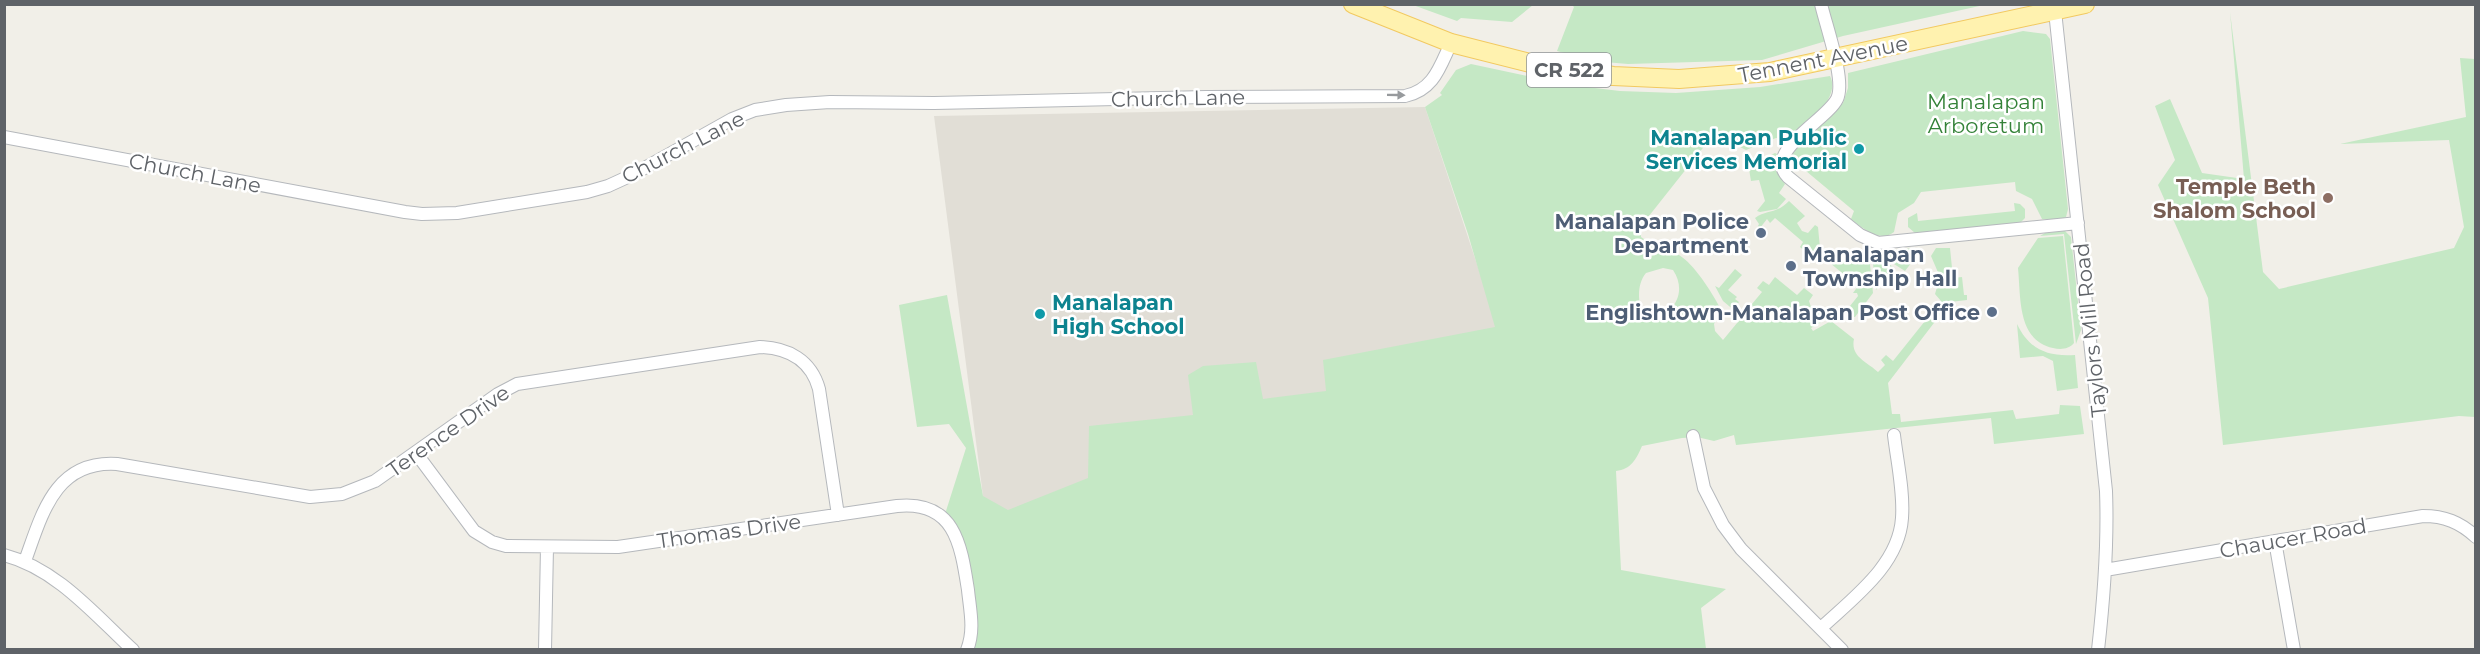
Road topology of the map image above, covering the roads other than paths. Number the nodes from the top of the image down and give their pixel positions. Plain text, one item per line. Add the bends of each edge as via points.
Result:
1 (1353, 4) edge
2 (1821, 4) edge
3 (2085, 4) edge
4 (2055, 11) junction
5 (1451, 43) junction
6 (1835, 59) junction
7 (4, 137) edge
8 (2078, 223) junction
9 (1894, 435) dead end
10 (1692, 436) dead end
11 (416, 453) junction
12 (838, 515) junction
13 (2475, 537) edge
14 (2275, 541) junction
15 (547, 547) junction
16 (4, 555) edge
17 (25, 561) junction
18 (2105, 570) junction
19 (1821, 628) junction
20 (133, 650) edge
21 (545, 650) edge
22 (967, 650) edge
23 (1842, 650) edge
24 (2097, 650) edge
25 (2294, 650) edge

1 - 5 main road, Tennent Avenue / CR 522
2 - 6 street
3 - 4 main road, Tennent Avenue / CR 522
4 - 6 main road, Tennent Avenue / CR 522
4 - 8 street, Taylors Mill Road
5 - 6 main road, Tennent Avenue / CR 522 via 1555,68 1637,78 1731,76
7 -> 5 street, Church Lane via 405,213 440,215 547,200 609,186 732,119 786,105 1406,96 1434,79
6 - 8 street via 1841,82 1838,98 1785,151 1782,166 1788,177 1864,238 1883,243
8 - 18 street, Taylors Mill Road via 2106,491
9 - 19 street via 1902,518 1899,535 1878,572
10 - 19 street via 1704,488 1723,525 1741,549
11 - 12 street, Terence Drive via 517,384 772,347 800,359 817,384
11 - 15 street, Thomas Drive via 469,526 484,538 506,546
11 - 17 street, Terence Drive via 363,488 321,497 117,464 90,466 64,480 52,494
12 - 15 street, Thomas Drive via 618,547
12 - 22 street, Thomas Drive via 906,505 930,509 946,520 960,542 972,624
13 - 14 street, Chaucer Road via 2459,524 2434,516
14 - 18 street, Chaucer Road
14 - 25 street
15 - 21 street
16 - 17 street
17 - 20 street via 54,578
18 - 24 street, Taylors Mill Road
19 - 23 street

